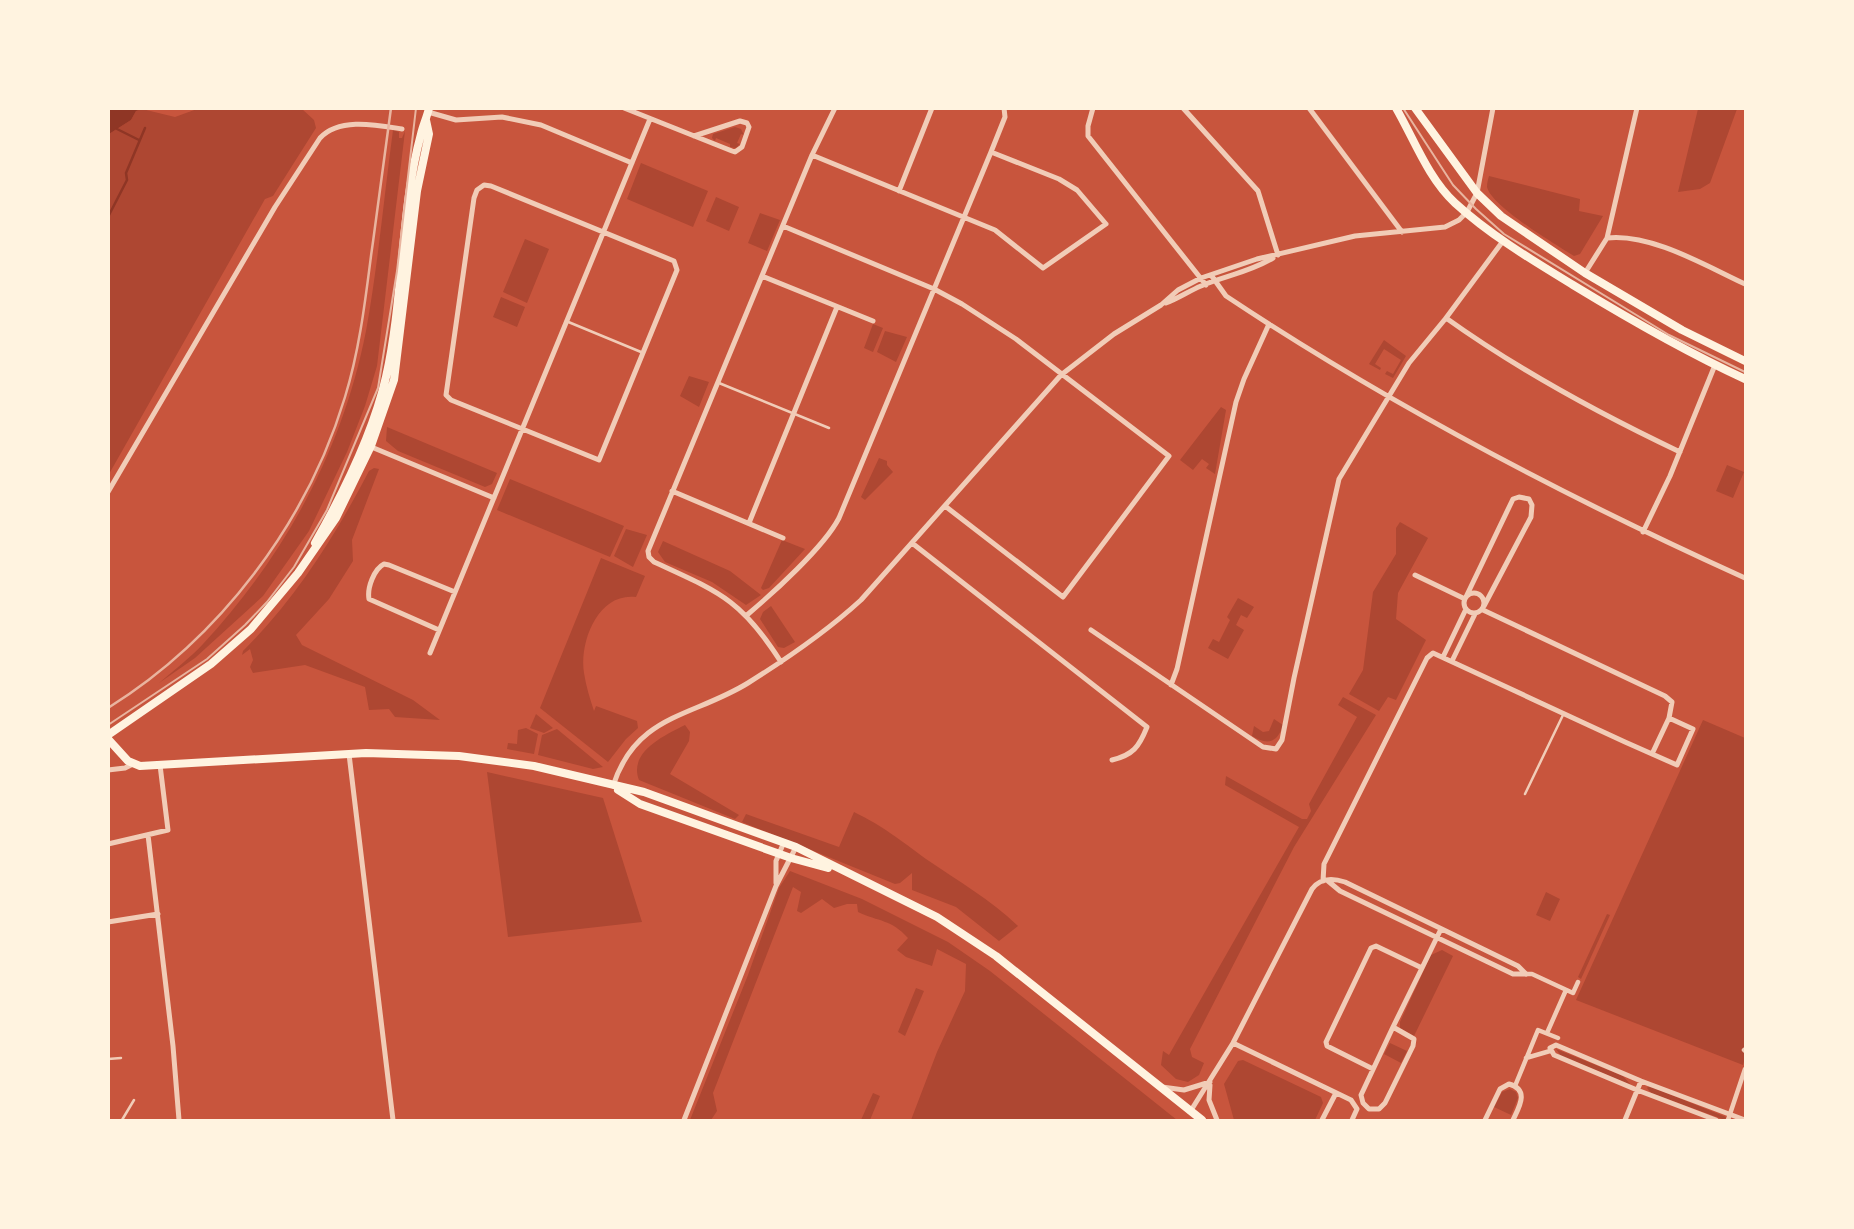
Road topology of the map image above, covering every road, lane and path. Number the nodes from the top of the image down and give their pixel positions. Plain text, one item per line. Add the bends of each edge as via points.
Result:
1 (624, 108) edge
2 (835, 108) edge
3 (932, 108) edge
4 (1093, 108) edge
5 (1183, 108) edge
6 (1310, 108) edge
7 (1396, 108) edge
8 (1415, 108) edge
9 (1493, 108) edge
10 (1637, 108) edge
11 (1005, 110) edge
12 (428, 113) edge
13 (503, 114) edge
14 (650, 119) junction
15 (402, 129) dead end
16 (694, 136) junction
17 (991, 152) junction
18 (812, 155) junction
19 (632, 163) junction
20 (899, 191) junction
21 (1475, 197) junction
22 (1467, 212) junction
23 (965, 218) junction
24 (783, 226) junction
25 (603, 232) junction
26 (1402, 232) junction
27 (1606, 238) junction
28 (1503, 241) junction
29 (1278, 255) junction
30 (1585, 273) junction
31 (1211, 275) junction
32 (762, 276) junction
33 (1201, 278) junction
34 (1216, 282) junction
35 (1745, 284) edge
36 (1206, 285) junction
37 (934, 289) junction
38 (1161, 304) junction
39 (837, 307) junction
40 (1446, 318) junction
41 (566, 321) junction
42 (873, 321) dead end
43 (1269, 324) junction
44 (643, 352) junction
45 (1745, 361) edge
46 (1715, 365) junction
47 (1061, 376) junction
48 (1745, 379) edge
49 (717, 383) junction
50 (1388, 396) junction
51 (793, 414) junction
52 (829, 428) dead end
53 (522, 429) junction
54 (367, 445) junction
55 (1680, 452) junction
56 (672, 491) junction
57 (108, 492) edge
58 (494, 498) junction
59 (945, 506) junction
60 (749, 523) junction
61 (1643, 532) junction
62 (783, 538) dead end
63 (912, 543) junction
64 (1415, 575) dead end
65 (1745, 578) edge
66 (455, 592) junction
67 (1465, 598) junction
68 (1484, 608) junction
69 (1466, 609) junction
70 (1475, 614) junction
71 (747, 615) junction
72 (439, 630) junction
73 (1091, 630) dead end
74 (430, 653) dead end
75 (1443, 657) junction
76 (1452, 661) junction
77 (781, 662) junction
78 (1171, 685) junction
79 (1563, 713) junction
80 (1669, 718) junction
81 (108, 737) edge
82 (349, 754) junction
83 (1652, 754) junction
84 (1112, 760) dead end
85 (133, 764) junction
86 (160, 765) junction
87 (108, 770) edge
88 (613, 786) junction
89 (1525, 794) dead end
90 (148, 835) junction
91 (784, 842) junction
92 (108, 844) edge
93 (796, 847) junction
94 (779, 853) junction
95 (791, 858) junction
96 (843, 871) junction
97 (1325, 881) junction
98 (776, 886) junction
99 (158, 914) junction
100 (108, 922) edge
101 (1441, 929) junction
102 (1437, 937) junction
103 (1422, 968) junction
104 (1526, 974) junction
105 (1578, 982) dead end
106 (1566, 990) junction
107 (1393, 1027) junction
108 (1547, 1033) junction
109 (1558, 1038) dead end
110 (1233, 1043) junction
111 (1550, 1051) junction
112 (121, 1058) dead end
113 (1526, 1058) junction
114 (108, 1059) edge
115 (1373, 1069) junction
116 (1745, 1069) edge
117 (1640, 1081) junction
118 (1210, 1082) junction
119 (1156, 1086) junction
120 (1515, 1086) junction
121 (1637, 1090) junction
122 (1336, 1093) junction
123 (134, 1100) dead end
124 (1360, 1104) junction
125 (1190, 1112) junction
126 (1729, 1117) edge
127 (1745, 1120) edge
128 (122, 1121) edge
129 (179, 1121) edge
130 (393, 1121) edge
131 (684, 1121) edge
132 (1202, 1121) edge
133 (1217, 1121) edge
134 (1322, 1121) edge
135 (1352, 1121) edge
136 (1485, 1121) edge
137 (1513, 1121) edge
138 (1625, 1121) edge
139 (1716, 1121) edge

1 - 14 street
2 - 18 street
3 - 20 street
4 - 33 street via 1088,136
5 - 29 street via 1258,191
6 - 26 street
7 - 22 main road via 1436,178
8 - 21 main road
9 - 21 street
10 - 27 street
11 - 17 street
12 - 13 street via 456,120
12 - 54 main road via 414,170 391,357
13 - 19 street
14 - 16 street
14 - 19 street
15 - 57 street via 343,125 326,130 275,207
16 - 16 street via 738,152 749,127 740,121
17 - 23 street
17 - 23 street via 1077,190 1106,224 1043,268 995,229
18 - 20 street
18 - 24 street
19 - 25 street
20 - 23 street
21 - 22 street
21 - 30 main road
22 - 26 street via 1450,226
22 - 28 main road
23 - 37 street
24 - 32 street
24 - 37 street
25 - 41 street
25 - 44 street via 677,266
25 - 53 street via 491,186 477,190 446,394
26 - 29 street via 1354,236
27 - 30 street
27 - 35 street via 1620,236 1663,247
28 - 40 street
28 - 46 main road
29 - 31 street
29 - 34 street
30 - 45 main road
31 - 33 street
31 - 34 street
32 - 39 street
32 - 49 street
33 - 36 street
33 - 38 street
34 - 36 street
34 - 43 street via 1226,296
36 - 38 street
37 - 47 street via 991,322
37 - 71 street via 835,526
38 - 47 street
39 - 42 street
39 - 51 street
40 - 50 street
40 - 55 street via 1556,390
41 - 44 lane
41 - 53 street
43 - 50 street
43 - 78 street via 1236,402
44 - 53 street via 598,460
46 - 48 main road
46 - 55 street
47 - 59 street
47 - 59 street via 1169,456 1063,597
49 - 51 lane
49 - 56 street
50 - 61 street
50 - 78 street via 1339,480 1282,740 1276,749 1263,747
51 - 52 lane
51 - 60 street
53 - 58 street
54 - 58 street
54 - 81 main road via 298,573 272,606 228,650
55 - 61 street
56 - 60 street
56 - 71 street via 649,556 715,590
58 - 66 street
59 - 63 street
60 - 62 street
61 - 65 street
63 - 77 street via 838,621
63 - 84 street via 1147,727 1140,744
64 - 67 street
66 - 72 street
66 - 72 street via 389,565 377,569 369,599
67 - 68 street via 1476,593 1484,598
67 - 68 street via 1513,499 1529,499 1531,517
67 - 69 street
68 - 70 street
68 - 80 street via 1665,696 1672,702
69 - 70 street
69 - 75 street
70 - 76 street
71 - 77 street
72 - 74 street
73 - 78 street
75 - 76 street
75 - 97 street via 1433,653 1427,658 1392,723 1324,864
76 - 79 street
77 - 88 street via 747,684 649,732 627,755
79 - 83 street
79 - 89 lane
80 - 83 street
80 - 83 street via 1693,729 1676,765
81 - 85 main road
82 - 86 main road
82 - 88 main road via 491,759
82 - 130 street
85 - 86 main road
85 - 87 street
86 - 90 street via 168,830
88 - 91 main road via 644,792
88 - 94 main road via 640,804
90 - 92 street
90 - 99 street
91 - 93 main road
91 - 94 street
93 - 95 street
93 - 96 main road
94 - 95 main road
94 - 98 street
95 - 96 main road
95 - 98 street
96 - 119 main road via 937,917 978,944
97 - 101 street via 1346,882
97 - 102 street
97 - 110 street via 1312,889
98 - 131 street
99 - 100 street
99 - 129 street
101 - 102 street
101 - 104 street
102 - 103 street
102 - 104 street via 1513,974
103 - 107 street
103 - 115 street via 1376,946 1371,948 1326,1042
104 - 106 street
105 - 106 street via 1573,993
106 - 108 street
107 - 115 street
107 - 124 street via 1414,1039 1413,1045 1382,1107 1372,1110
108 - 109 street
108 - 113 street via 1538,1030
110 - 118 street
110 - 122 street
111 - 113 street
111 - 117 street via 1556,1045
111 - 121 street
112 - 114 lane
113 - 120 street
115 - 124 street
116 - 126 street
117 - 121 street
117 - 126 street
118 - 119 street via 1184,1090
118 - 125 street
118 - 133 street via 1209,1100
119 - 125 main road
120 - 136 street via 1500,1089
120 - 137 street via 1522,1098
121 - 138 street
121 - 139 street
122 - 124 street
122 - 134 street
123 - 128 lane
124 - 135 street
125 - 132 main road
126 - 127 street

